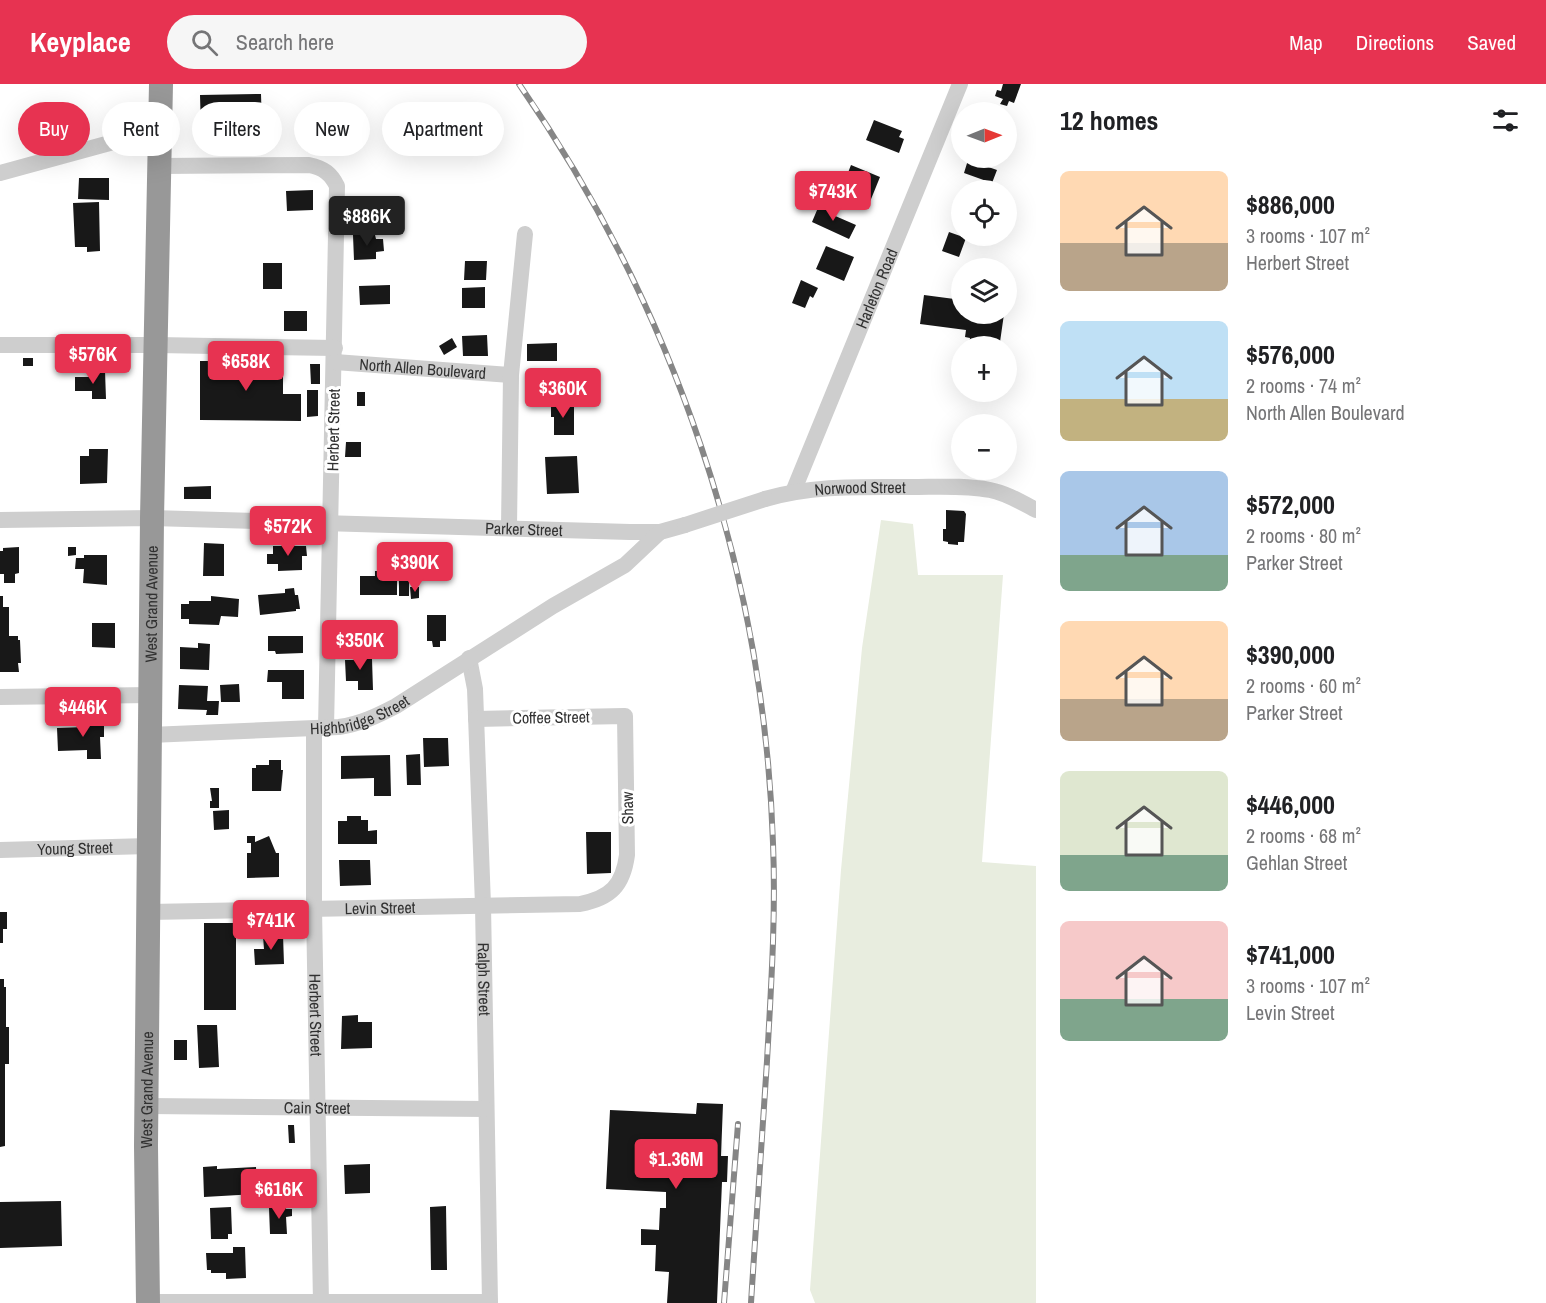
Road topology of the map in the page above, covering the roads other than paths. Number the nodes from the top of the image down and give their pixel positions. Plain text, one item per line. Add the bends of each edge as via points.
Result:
1 (161, 84) edge
2 (960, 84) edge
3 (161, 102) edge
4 (102, 145) edge
5 (160, 156) edge
6 (160, 166) junction
7 (0, 173) edge
8 (525, 234) dead end
9 (0, 345) edge
10 (157, 345) junction
11 (335, 355) junction
12 (511, 375) junction
13 (793, 492) junction
14 (1036, 510) edge
15 (152, 518) junction
16 (0, 520) edge
17 (332, 523) junction
18 (685, 525) joint
19 (509, 527) junction
20 (660, 532) junction
21 (469, 658) junction
22 (151, 696) junction
23 (0, 697) edge
24 (625, 716) joint
25 (476, 719) junction
26 (320, 728) junction
27 (150, 735) junction
28 (149, 846) junction
29 (0, 850) edge
30 (608, 894) joint
31 (483, 905) junction
32 (314, 908) junction
33 (149, 912) junction
34 (147, 1106) junction
35 (318, 1107) junction
36 (486, 1109) junction
37 (490, 1302) edge
38 (148, 1303) edge
39 (321, 1303) edge

1 - 3 highway, West Grand Avenue
2 - 13 street, Harleton Road
4 - 7 street
5 - 6 highway, West Grand Avenue
6 - 10 highway, West Grand Avenue
6 - 11 street, Herbert Street via 309,165 327,171 337,186 338,196
8 - 12 street
9 - 10 street, North Allen Boulevard
10 - 11 street, North Allen Boulevard
10 - 15 highway, West Grand Avenue
11 - 12 street, North Allen Boulevard
11 - 17 street, Herbert Street
12 - 19 street
13 - 14 street, Norwood Street via 845,487 971,488 1009,496
13 - 18 street, Norwood Street, bridge
15 - 16 street, Parker Street
15 - 17 street, Parker Street
15 - 22 highway, West Grand Avenue
17 - 19 street, Parker Street
17 - 26 street, Herbert Street
18 - 20 street, Parker Street
19 - 20 street, Parker Street
20 - 21 street, Highbridge Street via 625,565
21 - 25 street, Ralph Street
21 - 26 street, Highbridge Street via 382,713 354,725
22 - 23 street
22 - 27 highway, West Grand Avenue
24 - 25 street, Coffee Street
24 - 30 street, Shaw via 627,855 619,883
25 - 31 street, Ralph Street
26 - 27 street, Highbridge Street
26 - 32 street, Herbert Street
27 - 28 highway, West Grand Avenue
28 - 29 street, Young Street
28 - 33 highway, West Grand Avenue
30 - 31 street, Levin Street via 580,903
31 - 32 street, Levin Street
31 - 36 street, Ralph Street
32 - 33 street, Levin Street
32 - 35 street, Herbert Street
33 - 34 highway, West Grand Avenue
34 - 35 street, Cain Street
34 - 38 highway, West Grand Avenue
35 - 36 street, Cain Street
35 - 39 street, Herbert Street
36 - 37 street, Ralph Street
37 - 39 street
38 - 39 street

